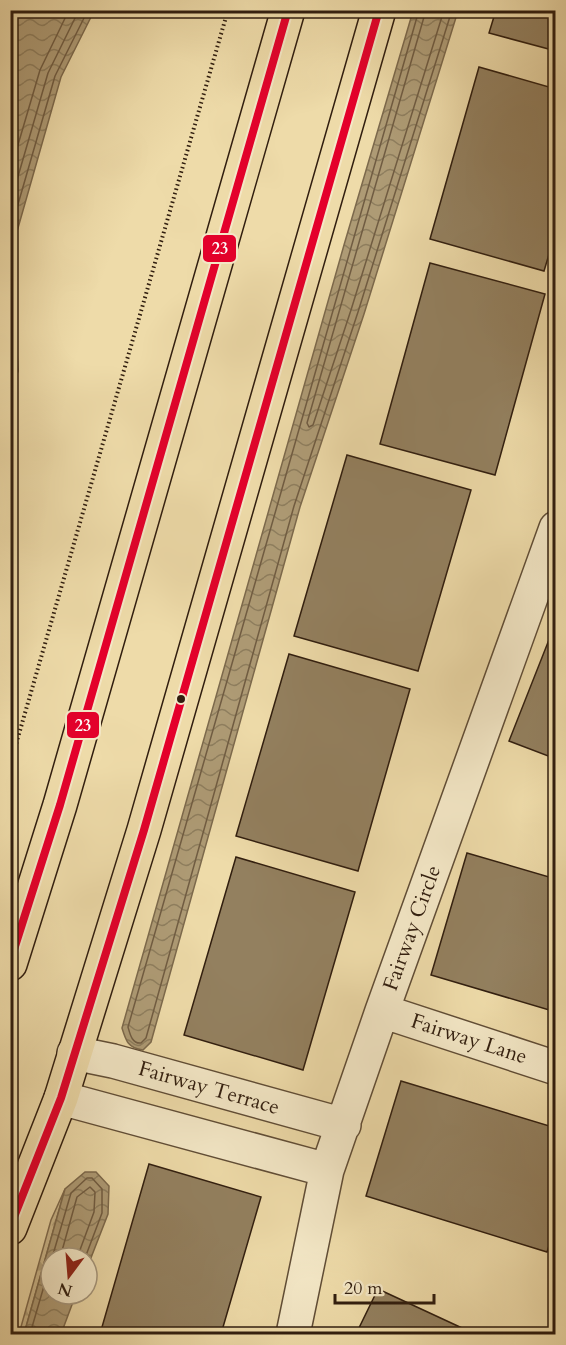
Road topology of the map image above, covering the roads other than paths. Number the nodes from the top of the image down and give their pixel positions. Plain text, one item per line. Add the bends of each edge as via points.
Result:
1 (288, 10) edge
2 (379, 10) edge
3 (553, 545) edge
4 (10, 964) edge
5 (382, 1011) junction
6 (74, 1053) junction
7 (555, 1068) edge
8 (61, 1098) junction
9 (344, 1125) junction
10 (327, 1170) junction
11 (10, 1228) edge
12 (293, 1335) edge

1 - 4 main road via 60,805
2 - 6 main road via 144,830
3 - 5 street, Fairway Circle
5 - 7 street, Fairway Lane
5 - 9 street, Fairway Circle
6 - 8 main road
6 - 9 street, Fairway Terrace
8 - 10 street
8 - 11 main road
9 - 10 street, Fairway Circle
10 - 12 street, Fairway Circle

